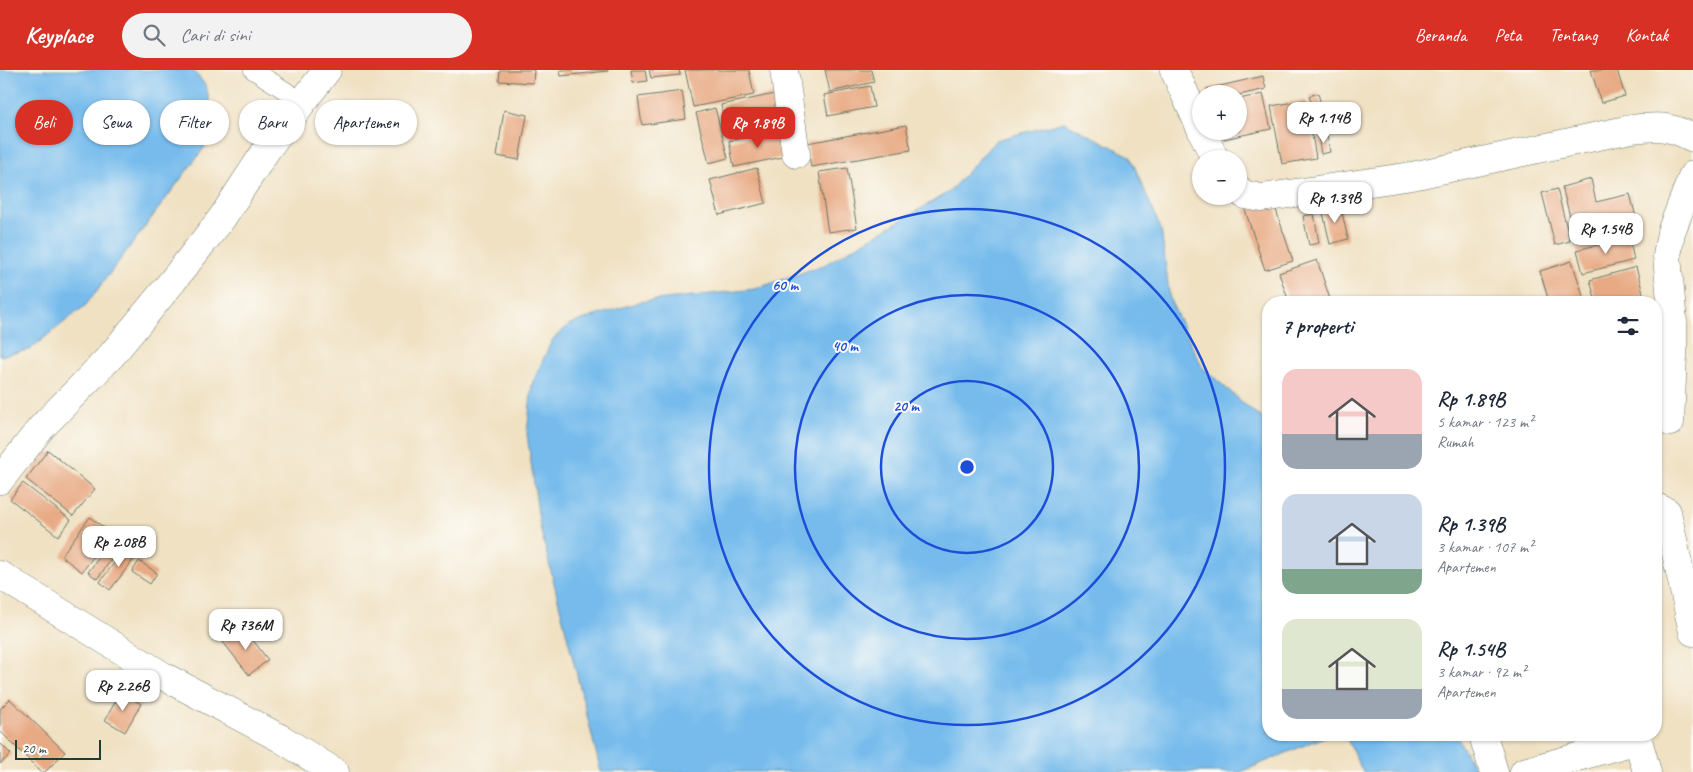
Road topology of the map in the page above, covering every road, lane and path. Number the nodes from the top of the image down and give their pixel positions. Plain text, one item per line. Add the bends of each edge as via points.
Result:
1 (253, 70) edge
2 (327, 70) edge
3 (784, 70) edge
4 (1174, 70) edge
5 (300, 100) edge
6 (304, 100) edge
7 (1192, 109) edge
8 (1693, 138) edge
9 (270, 145) edge
10 (796, 154) dead end
11 (1693, 175) edge
12 (1247, 194) edge
13 (1670, 422) dead end
14 (0, 480) edge
15 (1662, 510) edge
16 (0, 575) edge
17 (1693, 632) edge
18 (1485, 741) edge
19 (1634, 741) edge
20 (1638, 741) edge
21 (335, 772) edge
22 (1494, 772) edge
23 (1524, 772) edge
24 (1647, 772) edge

1 - 5 lane
2 - 6 street
3 - 10 street
4 - 7 street
8 - 12 street via 1666,127 1650,126 1403,178 1262,198
9 - 14 street via 222,218 171,283 111,356 41,428
11 - 13 street via 1673,225 1667,256 1673,323
15 - 17 street via 1667,512
16 - 21 street via 163,676 280,738
18 - 22 street
19 - 23 street
20 - 24 street

